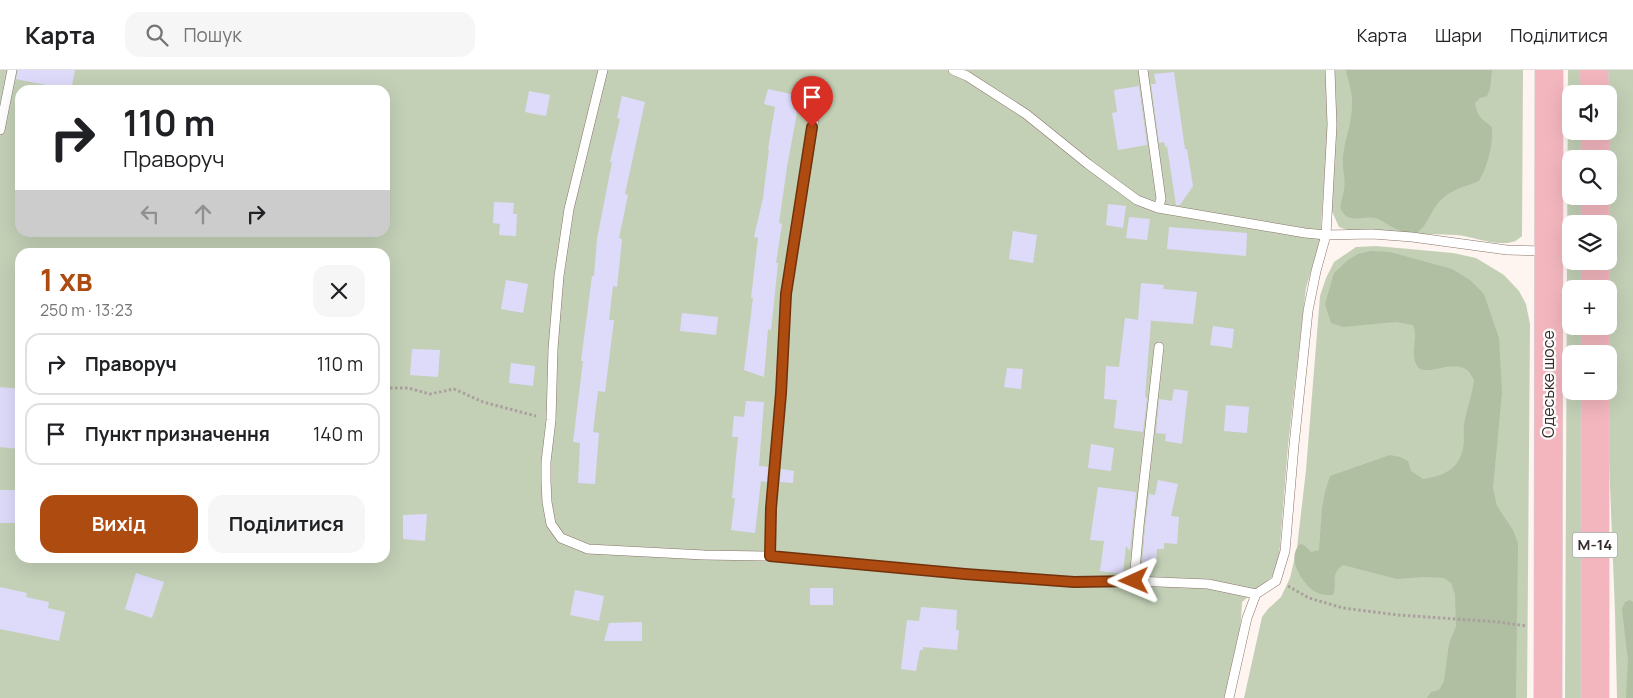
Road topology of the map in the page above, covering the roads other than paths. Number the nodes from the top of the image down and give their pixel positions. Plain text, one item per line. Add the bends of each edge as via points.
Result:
1 (12, 70) edge
2 (603, 70) edge
3 (953, 70) edge
4 (1143, 70) edge
5 (1330, 70) edge
6 (1549, 70) edge
7 (1594, 70) edge
8 (968, 73) edge
9 (1595, 85) edge
10 (819, 87) dead end
11 (0, 130) edge
12 (1158, 208) junction
13 (1326, 235) junction
14 (1549, 251) junction
15 (1159, 347) dead end
16 (1595, 400) edge
17 (770, 556) junction
18 (1134, 581) junction
19 (1256, 594) junction
20 (1229, 698) edge
21 (1548, 698) edge
22 (1595, 698) edge

1 - 11 lane
2 - 17 lane via 569,208 558,285 546,462 551,524 561,538 588,549
3 - 8 lane
4 - 12 lane via 1161,199
5 - 13 lane via 1332,125
6 - 14 highway, Одеське шосе
7 - 9 highway
8 - 12 lane via 1137,200
10 - 17 lane via 786,294
12 - 13 lane
13 - 14 lane via 1372,234 1507,250
13 - 19 lane via 1308,311 1285,551 1276,581
14 - 21 highway, Одеське шосе
15 - 18 lane
16 - 22 highway, М-14
17 - 18 lane via 1064,581
18 - 19 lane via 1208,584
19 - 20 lane via 1247,618

